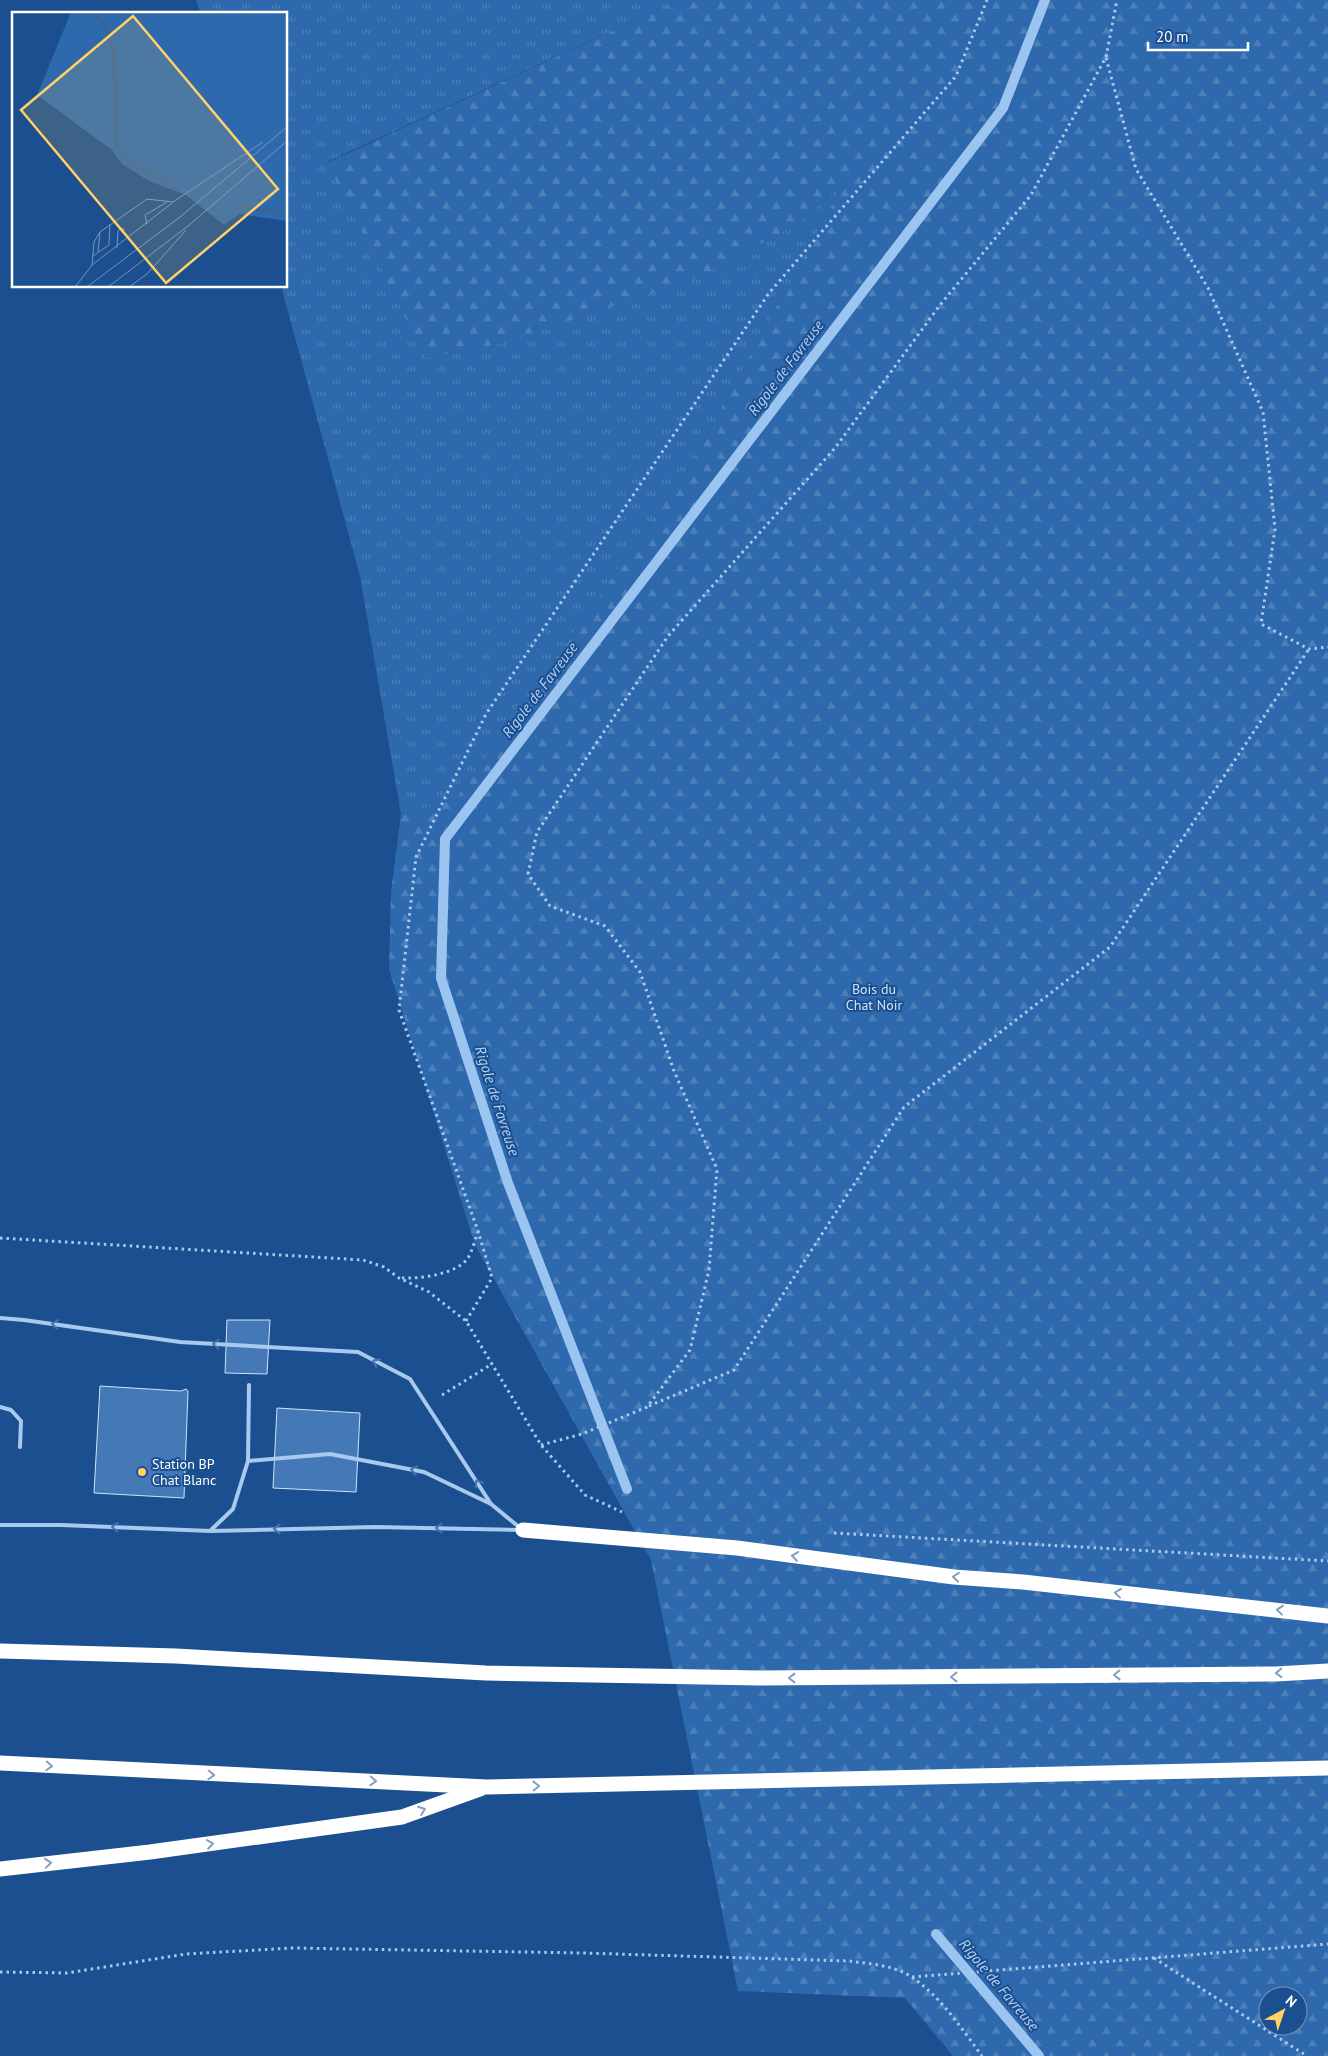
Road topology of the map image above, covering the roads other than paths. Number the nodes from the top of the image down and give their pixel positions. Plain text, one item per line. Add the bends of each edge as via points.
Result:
1 (0, 1318) edge
2 (250, 1386) dead end
3 (0, 1407) edge
4 (20, 1447) dead end
5 (248, 1461) junction
6 (491, 1504) junction
7 (0, 1525) edge
8 (523, 1530) junction
9 (211, 1531) junction
10 (1328, 1616) edge
11 (0, 1651) edge
12 (1328, 1671) edge
13 (0, 1764) edge
14 (1328, 1768) edge
15 (487, 1787) junction
16 (0, 1869) edge

6 -> 1 lane via 410,1378 358,1352 180,1342
2 - 5 lane
3 - 4 lane via 11,1410 21,1421
6 -> 5 lane via 424,1472 330,1454
5 - 9 lane via 233,1509
6 - 8 lane
9 -> 7 lane via 61,1524
8 -> 9 lane via 375,1527
10 -> 8 highway via 954,1577 737,1548
12 -> 11 highway via 759,1678 486,1673 176,1656
13 -> 15 highway
15 -> 14 highway
16 -> 15 highway via 402,1817

